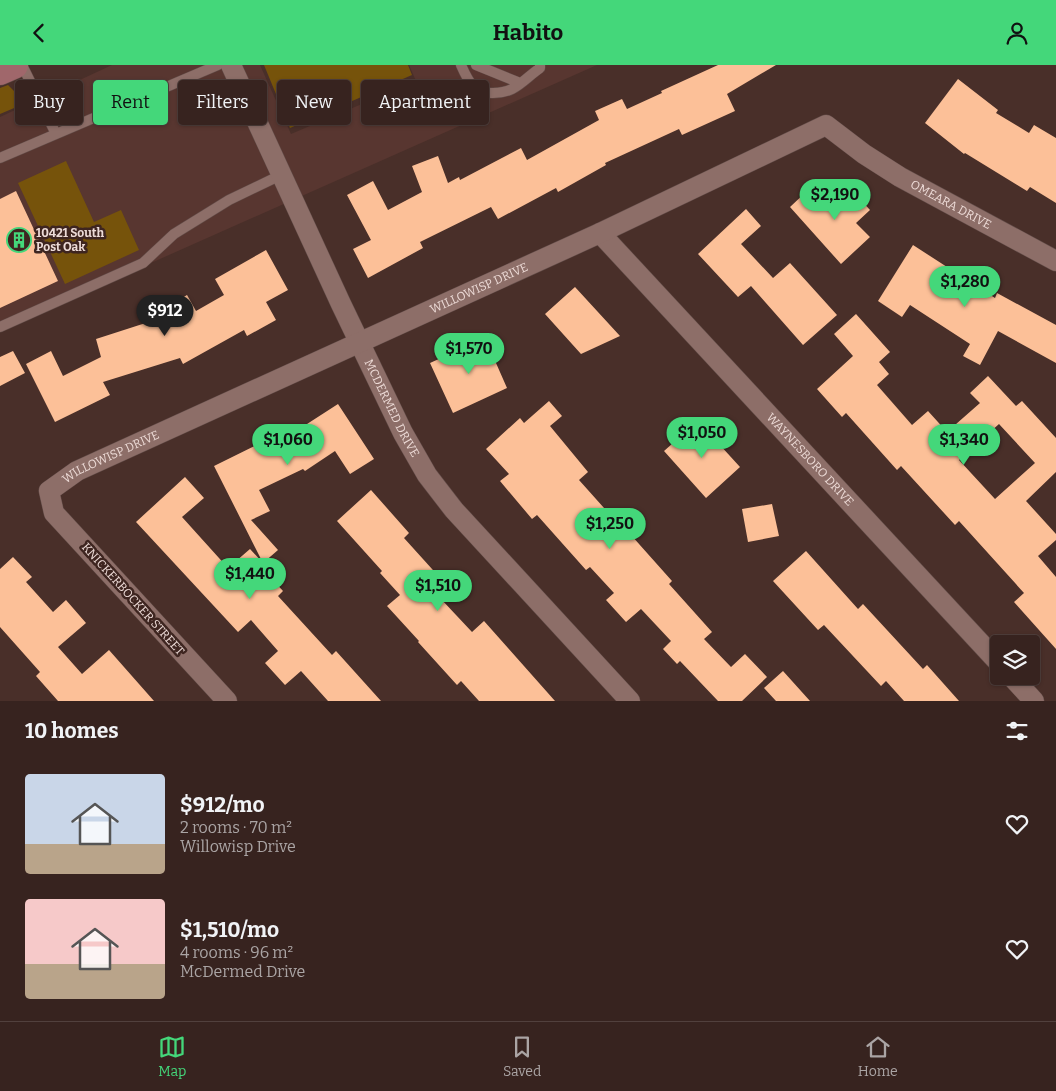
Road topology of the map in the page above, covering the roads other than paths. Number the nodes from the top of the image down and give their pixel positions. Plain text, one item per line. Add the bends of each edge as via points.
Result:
1 (14, 65) edge
2 (22, 65) edge
3 (218, 65) edge
4 (230, 65) edge
5 (461, 65) edge
6 (476, 65) edge
7 (540, 65) edge
8 (0, 71) edge
9 (520, 83) junction
10 (826, 125) joint
11 (56, 134) junction
12 (0, 159) edge
13 (281, 175) junction
14 (600, 233) junction
15 (1056, 261) edge
16 (0, 327) edge
17 (359, 342) junction
18 (49, 491) joint
19 (990, 653) edge
20 (1019, 685) edge
21 (227, 701) edge
22 (630, 701) edge
23 (1034, 701) edge

1 - 8 main road
2 - 11 lane
3 - 11 lane
4 - 13 street, MCDERMED DRIVE
5 - 9 lane via 467,80 479,92 501,93
6 - 9 lane
7 - 9 lane
10 - 14 street, WILLOWISP DRIVE
10 - 15 street, OMEARA DRIVE via 900,177
11 - 12 lane
13 - 16 lane via 229,200 174,234 143,263
13 - 17 street, MCDERMED DRIVE
14 - 17 street, WILLOWISP DRIVE
14 - 19 street, WAYNESBORO DRIVE
17 - 18 street, WILLOWISP DRIVE via 77,471
17 - 22 street, MCDERMED DRIVE via 402,433 454,511
18 - 21 street, KNICKERBOCKER STREET via 54,513
20 - 23 street

